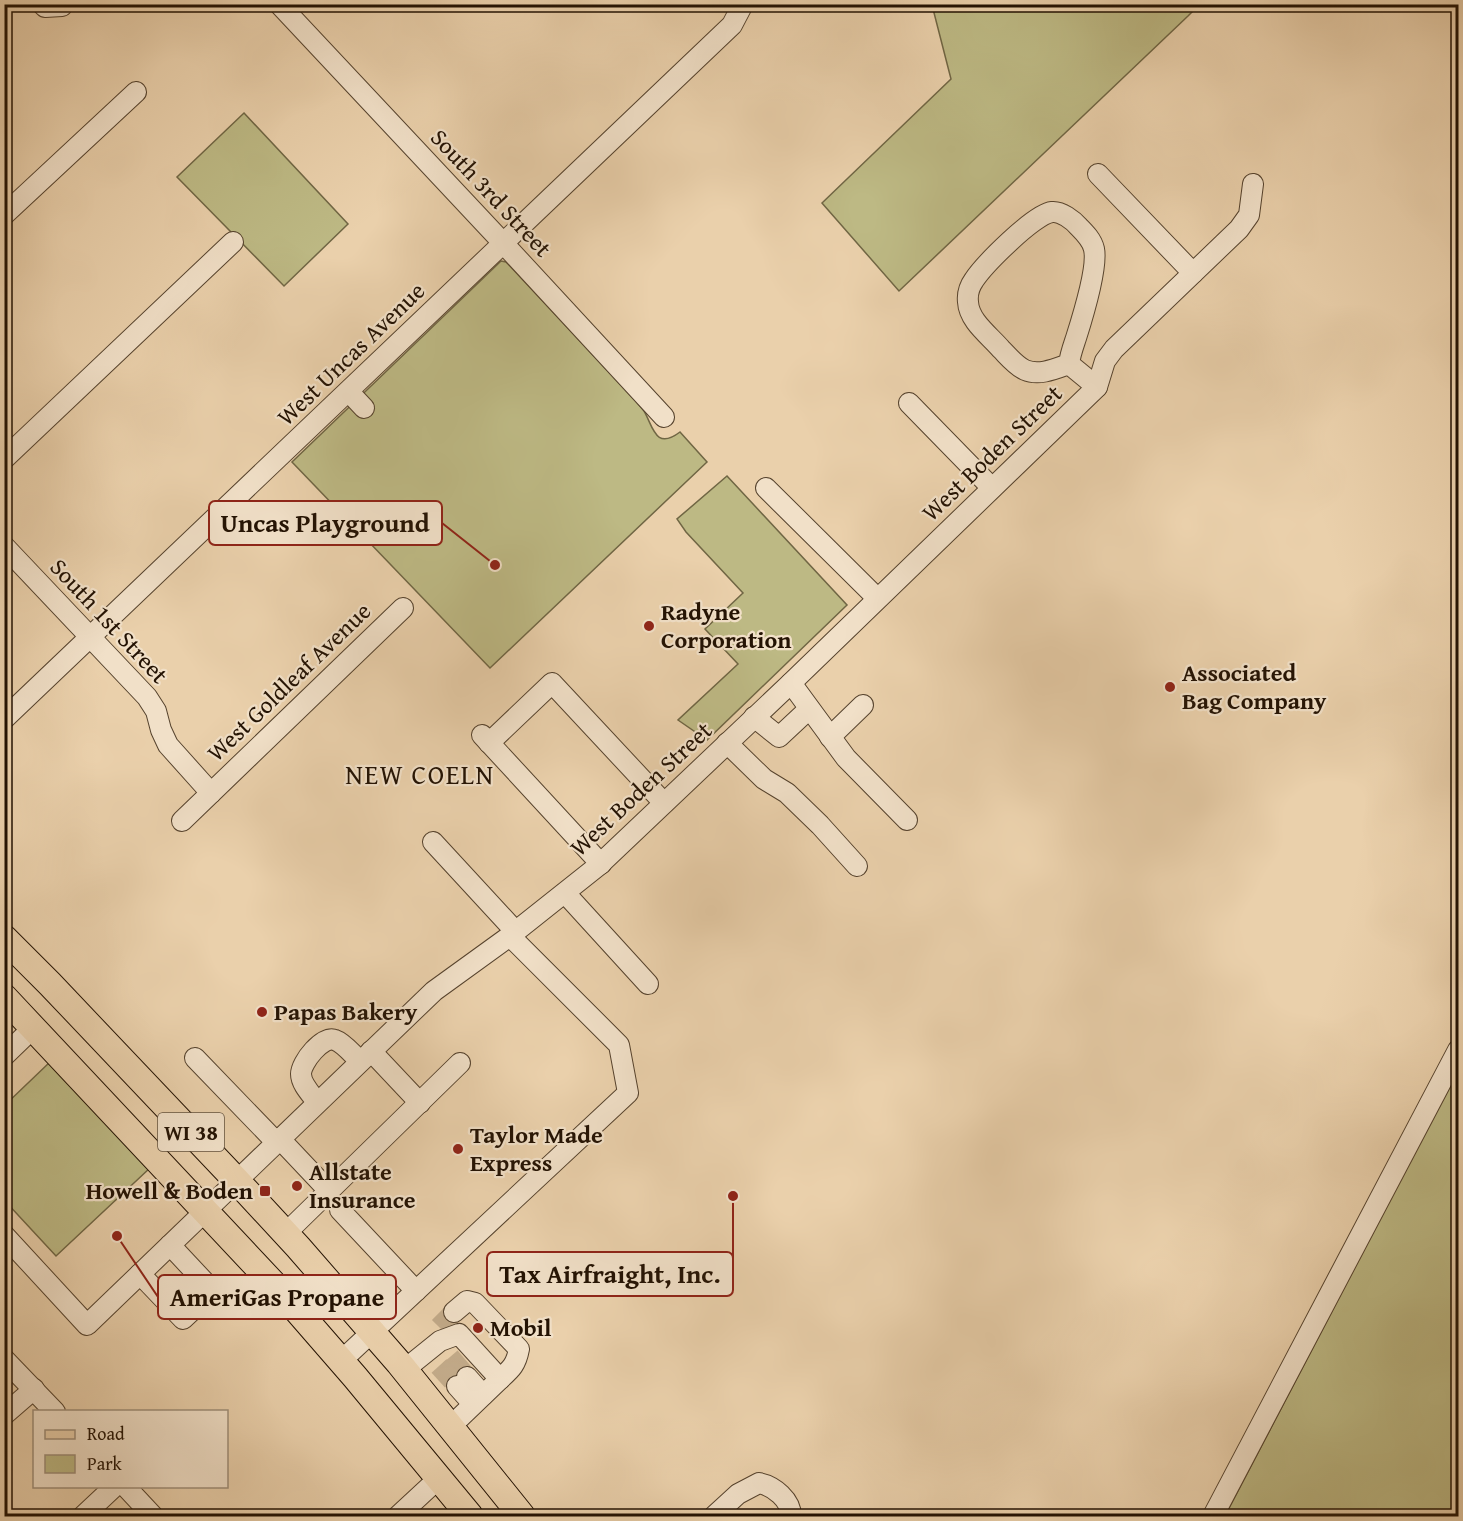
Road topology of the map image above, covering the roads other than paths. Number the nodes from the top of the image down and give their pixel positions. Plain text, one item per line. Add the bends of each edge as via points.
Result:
1 (42, 4) edge
2 (279, 4) edge
3 (742, 4) edge
4 (62, 6) dead end
5 (136, 92) dead end
6 (1098, 174) dead end
7 (1253, 184) dead end
8 (4, 215) edge
9 (233, 242) dead end
10 (504, 244) junction
11 (1194, 273) junction
12 (1069, 364) junction
13 (1097, 387) junction
14 (349, 392) junction
15 (909, 403) dead end
16 (364, 408) dead end
17 (664, 417) dead end
18 (4, 459) edge
19 (766, 488) dead end
20 (992, 488) junction
21 (4, 546) edge
22 (877, 598) junction
23 (403, 608) dead end
24 (90, 638) junction
25 (791, 683) junction
26 (863, 705) dead end
27 (809, 709) junction
28 (754, 717) junction
29 (4, 719) edge
30 (830, 737) junction
31 (727, 743) junction
32 (211, 793) junction
33 (664, 802) junction
34 (907, 820) dead end
35 (182, 821) dead end
36 (433, 842) dead end
37 (601, 864) junction
38 (857, 866) dead end
39 (565, 893) junction
40 (513, 934) junction
41 (4, 938) edge
42 (648, 984) dead end
43 (4, 997) edge
44 (34, 1027) junction
45 (1458, 1050) edge
46 (365, 1056) junction
47 (8, 1057) edge
48 (195, 1058) dead end
49 (460, 1063) dead end
50 (317, 1102) junction
51 (420, 1103) junction
52 (278, 1140) junction
53 (237, 1181) junction
54 (329, 1191) junction
55 (340, 1210) dead end
56 (206, 1211) junction
57 (285, 1233) junction
58 (4, 1235) edge
59 (170, 1245) junction
60 (140, 1274) junction
61 (416, 1291) junction
62 (454, 1312) tunnel mouth
63 (372, 1332) junction
64 (4, 1359) edge
65 (341, 1361) junction
66 (404, 1370) junction
67 (500, 1378) junction
68 (462, 1382) tunnel mouth
69 (34, 1389) junction
70 (478, 1400) junction
71 (53, 1410) edge
72 (4, 1415) edge
73 (450, 1427) junction
74 (438, 1478) junction
75 (114, 1488) edge
76 (127, 1488) edge
77 (83, 1516) edge
78 (153, 1516) edge
79 (398, 1516) edge
80 (470, 1516) edge
81 (522, 1516) edge
82 (714, 1516) edge
83 (791, 1516) edge
84 (1213, 1516) edge

1 - 4 street
2 - 10 street, South 3rd Street
3 - 10 street, West Uncas Avenue via 732,25
5 - 8 street
6 - 11 street
7 - 11 street via 1249,215
9 - 18 street
10 - 14 street, West Uncas Avenue
10 - 17 street, South 3rd Street
11 - 13 street via 1114,349 1105,361
12 - 12 street via 1092,278 1094,249 1077,224 1052,212 1018,233 974,279 968,291 968,304 972,318 1025,370 1045,372
12 - 13 street
13 - 20 street, West Boden Street
14 - 16 street
14 - 24 street, West Uncas Avenue
15 - 20 street
19 - 22 street
20 - 22 street, West Boden Street
21 - 24 street, South 1st Street
22 - 25 street, West Boden Street
23 - 32 street, West Goldleaf Avenue
24 - 29 street, West Uncas Avenue
24 - 32 street, South 1st Street via 147,697 168,745
25 - 27 street
25 - 28 street, West Boden Street
26 - 30 street
27 - 28 street via 779,737
27 - 30 street
28 - 31 street, West Boden Street
30 - 34 street
31 - 33 street, West Boden Street
31 - 38 street via 764,779 788,793
32 - 35 street, West Goldleaf Avenue
33 - 37 street, West Boden Street
33 - 37 street via 552,683 486,739
36 - 40 street
37 - 39 street, West Boden Street
39 - 40 street, West Boden Street
39 - 42 street
40 - 46 street, West Boden Street via 434,991
40 - 61 street via 619,1045 628,1093
41 - 53 main road, WI 38
43 - 44 main road, WI 38
44 - 47 street
44 - 56 main road, WI 38
45 - 84 street
46 - 50 street, West Boden Street
46 - 50 street via 330,1039 311,1053 301,1074
46 - 51 street
48 - 52 street
49 - 51 street
50 - 52 street, West Boden Street
51 - 54 street
52 - 53 street, West Boden Street
52 - 54 street
53 - 56 street, West Boden Street
53 - 57 main road, WI 38
54 - 57 street
55 - 61 street
56 - 59 street, West Boden Street
56 - 65 main road, WI 38
57 - 63 main road, WI 38
58 - 60 street, West Boden Street via 87,1325
59 - 60 street, West Boden Street
59 - 60 street via 213,1291 206,1298 183,1319
61 - 63 street
62 - 67 street via 466,1301 475,1303 519,1349 517,1360
63 - 65 street
63 - 66 main road, WI 38
64 - 69 street
65 - 74 main road, WI 38
66 - 67 street via 437,1349 440,1341 459,1334
66 - 73 main road, WI 38
67 - 70 street
68 - 70 street
69 - 71 street
69 - 72 street
70 - 73 street
73 - 81 main road, WI 38
74 - 79 street
74 - 80 main road, WI 38
75 - 77 street
76 - 78 street
82 - 83 street via 738,1494 759,1483 779,1494 791,1508

